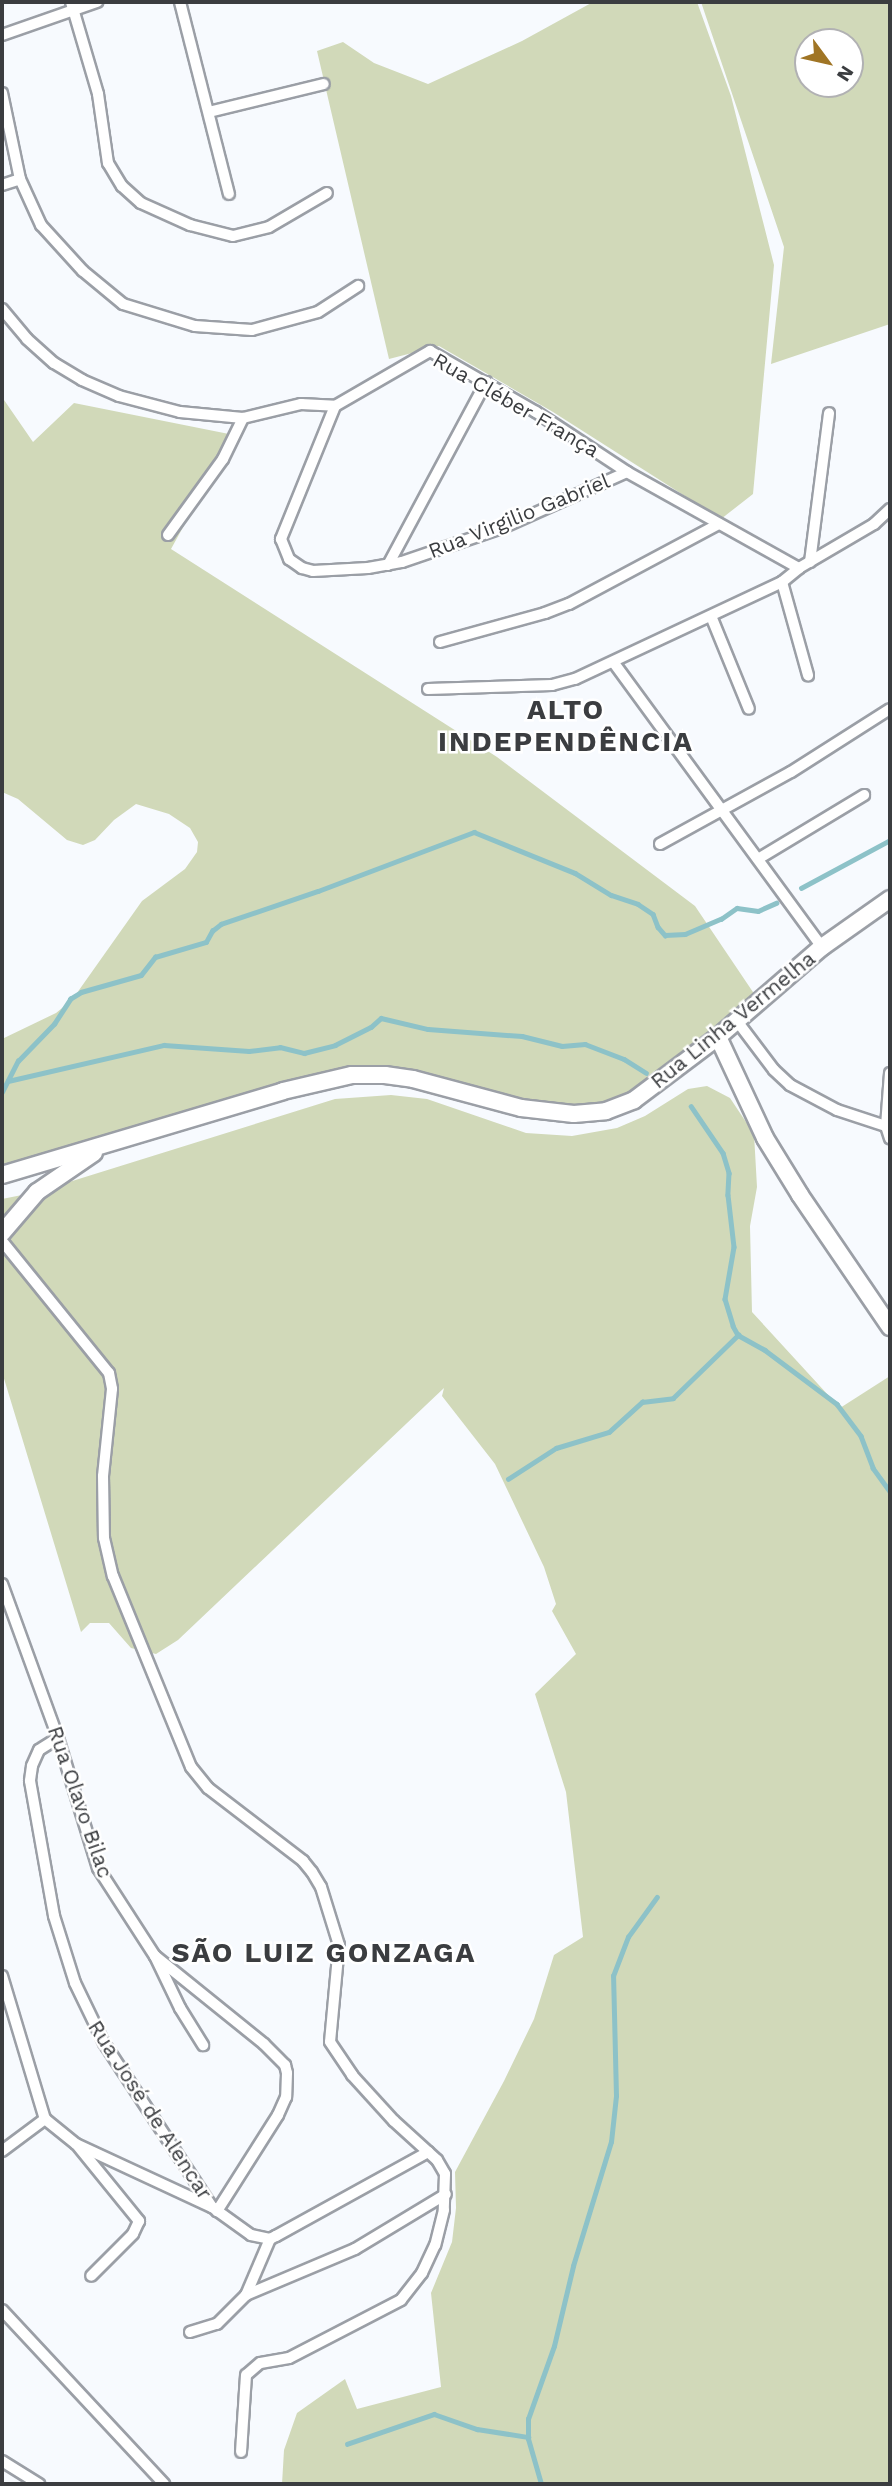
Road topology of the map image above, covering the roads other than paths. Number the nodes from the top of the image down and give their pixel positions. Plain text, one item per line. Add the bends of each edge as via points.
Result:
1 (97, 2) edge
2 (180, 2) edge
3 (73, 5) edge
4 (2, 35) edge
5 (324, 84) dead end
6 (2, 93) edge
7 (209, 112) junction
8 (20, 179) junction
9 (2, 185) edge
10 (327, 193) dead end
11 (229, 194) dead end
12 (358, 286) dead end
13 (2, 309) edge
14 (486, 382) junction
15 (335, 406) junction
16 (829, 413) dead end
17 (243, 418) junction
18 (627, 472) junction
19 (890, 509) edge
20 (719, 524) junction
21 (168, 535) dead end
22 (810, 562) junction
23 (388, 565) junction
24 (799, 568) junction
25 (782, 582) junction
26 (711, 615) junction
27 (440, 642) dead end
28 (614, 663) junction
29 (808, 675) dead end
30 (428, 689) dead end
31 (749, 709) dead end
32 (890, 709) edge
33 (864, 796) dead end
34 (721, 809) junction
35 (660, 844) dead end
36 (758, 859) junction
37 (890, 899) edge
38 (822, 947) junction
39 (737, 1021) junction
40 (718, 1037) junction
41 (890, 1073) edge
42 (886, 1126) junction
43 (890, 1138) edge
44 (115, 1139) junction
45 (2, 1175) edge
46 (2, 1233) edge
47 (2, 1241) edge
48 (890, 1327) edge
49 (2, 1584) edge
50 (58, 1738) junction
51 (155, 1956) junction
52 (2, 1976) edge
53 (203, 2045) dead end
54 (45, 2119) junction
55 (76, 2144) junction
56 (2, 2151) edge
57 (428, 2152) junction
58 (446, 2194) junction
59 (215, 2209) junction
60 (270, 2239) junction
61 (91, 2276) dead end
62 (246, 2295) junction
63 (2, 2309) edge
64 (190, 2332) dead end
65 (242, 2452) dead end
66 (2, 2461) edge
67 (39, 2484) edge
68 (164, 2484) edge

1 - 3 street
2 - 7 street
3 - 4 street
3 - 10 street via 98,94 108,163 122,186 141,203 190,225 233,236 269,227
5 - 7 street
6 - 8 street
7 - 11 street
8 - 9 street
8 - 12 street via 41,225 83,271 123,304 195,326 252,330 318,312
13 - 17 street via 54,363 82,380 119,396 180,412
14 - 15 street, Rua Cléber França via 430,351
14 - 18 street, Rua Cléber França
14 - 23 street
15 - 17 street via 301,404
15 - 23 street, Rua Virgilio Gabriel via 281,539 289,559 313,571
16 - 22 street
17 - 21 street via 223,459
18 - 20 street, Rua Cléber França
18 - 23 street, Rua Virgilio Gabriel via 502,528
19 - 22 street
20 - 24 street, Rua Cléber França
20 - 27 street via 569,604
22 - 24 street
24 - 25 street
25 - 26 street
25 - 29 street
26 - 28 street
26 - 31 street
28 - 30 street via 552,685
28 - 34 street
32 - 34 street via 791,772
33 - 36 street
34 - 35 street
34 - 36 street
36 - 38 street
37 - 38 street, Rua Linha Vermelha
38 - 39 street, Rua Linha Vermelha
39 - 40 street, Rua Linha Vermelha
39 - 42 street via 790,1085 837,1110
40 - 44 street, Rua Linha Vermelha via 634,1100 606,1111 574,1114 520,1108 413,1079 352,1075
40 - 48 street via 772,1149
41 - 42 street
42 - 43 street
44 - 45 street
44 - 46 street via 51,1180
47 - 57 street via 109,1373 104,1538 113,1576 191,1767 208,1788 312,1872 339,1945 330,2042 352,2075
49 - 50 street, Rua Olavo Bilac
50 - 51 street, Rua Olavo Bilac via 98,1868
50 - 59 street, Rua José de Alencar via 39,1751 30,1781 54,1916 75,1983 104,2043
51 - 53 street, Rua Olavo Bilac
51 - 59 street via 264,2045 285,2065 287,2073 286,2097 278,2115
52 - 54 street
54 - 55 street
54 - 56 street
55 - 59 street
55 - 61 street via 138,2218 133,2234
57 - 58 street via 442,2166
57 - 60 street
58 - 62 street via 355,2249
58 - 65 street via 429,2259 401,2300 289,2358 260,2363 246,2375
59 - 60 street via 251,2235
60 - 62 street
62 - 64 street via 217,2324
63 - 68 street
66 - 67 street

